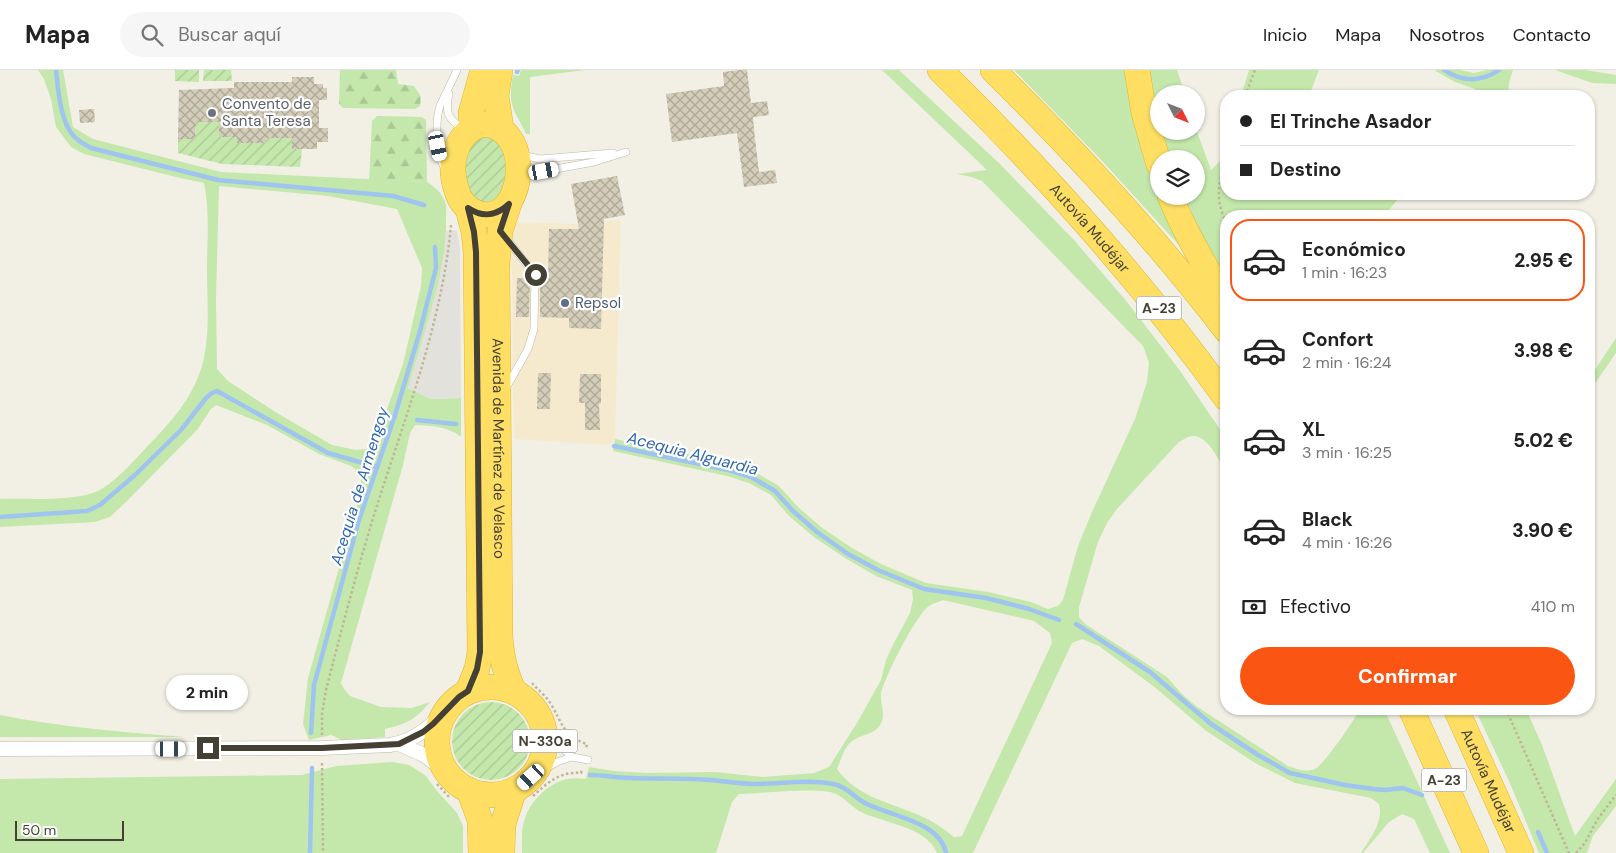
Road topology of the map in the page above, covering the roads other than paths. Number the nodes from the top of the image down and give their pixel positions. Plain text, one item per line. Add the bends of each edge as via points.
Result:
1 (457, 70) edge
2 (483, 70) edge
3 (500, 70) edge
4 (920, 70) edge
5 (940, 70) edge
6 (993, 70) edge
7 (1136, 70) edge
8 (450, 86) junction
9 (978, 107) junction
10 (501, 128) junction
11 (470, 129) junction
12 (1155, 150) edge
13 (516, 152) junction
14 (455, 184) junction
15 (513, 193) junction
16 (1174, 205) edge
17 (459, 218) junction
18 (500, 231) junction
19 (1220, 291) edge
20 (1220, 322) edge
21 (1220, 390) edge
22 (498, 401) junction
23 (523, 687) junction
24 (459, 698) junction
25 (1414, 715) edge
26 (1459, 715) edge
27 (544, 727) junction
28 (399, 744) junction
29 (0, 749) edge
30 (572, 757) junction
31 (586, 759) road end
32 (442, 779) junction
33 (526, 788) junction
34 (460, 795) junction
35 (481, 853) edge
36 (502, 853) edge
37 (1476, 853) edge
38 (1521, 853) edge

1 - 8 lane
2 - 11 highway
3 - 10 highway via 496,96
4 - 9 highway via 957,104
5 - 9 highway, Autovía Mudéjar / A-23
6 - 20 highway, A-23 via 1114,195
7 - 12 highway
8 - 11 lane via 449,117
8 - 14 lane via 440,106 437,132 442,164
9 - 21 highway, Autovía Mudéjar / A-23 via 1110,250
10 - 11 highway via 485,124
10 - 13 highway, N-330a via 512,140
11 - 14 highway via 460,140 455,155
13 - 15 highway, N-330a via 518,168
13 - 15 lane via 540,159 626,152 594,162 539,172
14 - 17 highway via 462,203
15 - 17 highway via 503,209 489,215
15 - 18 highway, Avenida de Martínez de Velasco / N-330a
16 - 19 highway
17 - 24 highway, Avenida de Martínez de Velasco via 474,232 476,252 480,637 479,661
18 - 22 highway, Avenida de Martínez de Velasco / N-330a via 497,263
18 - 22 lane via 536,275 534,329 528,350
22 - 23 highway, Avenida de Martínez de Velasco / N-330a via 502,658 505,673
23 - 24 highway, N-330a via 486,686
23 - 27 highway, N-330a via 523,696 536,710
24 - 28 street via 423,732
24 - 32 highway via 440,722 437,738
25 - 37 highway, A-23
26 - 38 highway, Autovía Mudéjar / A-23
27 - 30 lane
27 - 33 highway, N-330a via 545,748
28 - 29 street via 322,748
28 - 32 street via 424,755
30 - 31 lane
30 - 33 lane via 549,766
32 - 34 highway via 461,786
33 - 34 highway via 496,795
33 - 36 highway, N-330a via 503,824
34 - 35 highway via 480,820

